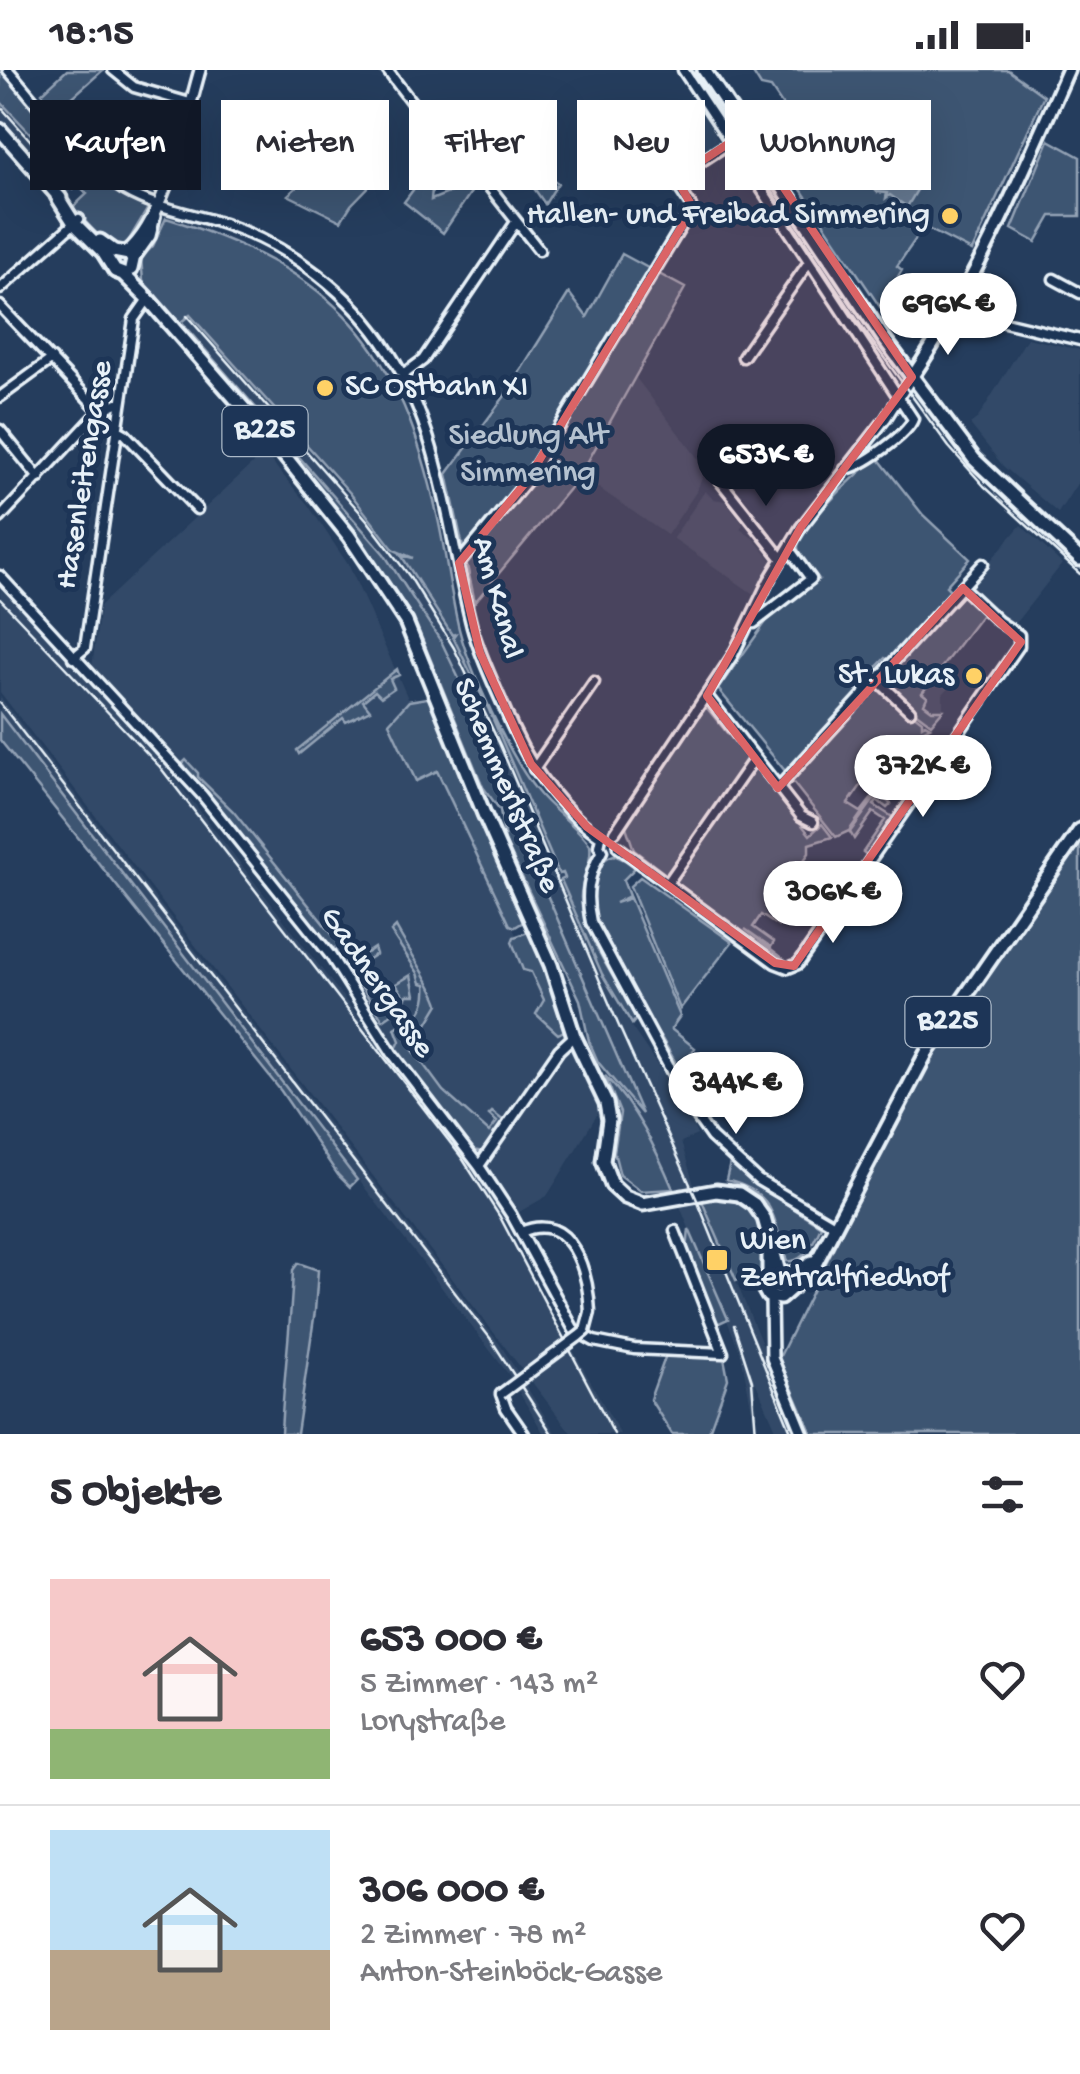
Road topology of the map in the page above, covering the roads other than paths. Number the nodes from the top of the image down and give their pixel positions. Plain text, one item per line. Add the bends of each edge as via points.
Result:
1 (8, 70) edge
2 (113, 70) edge
3 (200, 70) edge
4 (387, 70) edge
5 (683, 70) edge
6 (704, 70) edge
7 (1068, 70) edge
8 (177, 100) edge
9 (191, 100) edge
10 (725, 101) edge
11 (1, 133) edge
12 (725, 134) edge
13 (725, 145) edge
14 (163, 190) edge
15 (762, 190) edge
16 (785, 190) edge
17 (157, 210) junction
18 (77, 221) junction
19 (516, 222) junction
20 (539, 250) dead end
21 (124, 262) junction
22 (809, 262) junction
23 (1054, 279) dead end
24 (0, 289) edge
25 (1080, 293) edge
26 (148, 299) junction
27 (0, 306) edge
28 (954, 310) junction
29 (9, 317) junction
30 (0, 324) edge
31 (1080, 340) edge
32 (744, 357) dead end
33 (52, 359) junction
34 (402, 375) junction
35 (912, 378) junction
36 (0, 397) edge
37 (900, 400) junction
38 (121, 401) junction
39 (100, 411) junction
40 (116, 429) junction
41 (0, 430) edge
42 (870, 439) junction
43 (878, 451) junction
44 (846, 469) junction
45 (39, 478) junction
46 (721, 482) dead end
47 (197, 510) dead end
48 (0, 518) edge
49 (789, 548) junction
50 (782, 558) junction
51 (1080, 559) edge
52 (459, 562) junction
53 (983, 564) dead end
54 (0, 576) edge
55 (964, 588) junction
56 (750, 626) junction
57 (73, 658) junction
58 (873, 676) junction
59 (594, 682) dead end
60 (707, 696) junction
61 (910, 711) dead end
62 (547, 747) junction
63 (525, 754) junction
64 (754, 759) junction
65 (534, 769) junction
66 (778, 788) junction
67 (813, 822) dead end
68 (1080, 830) edge
69 (615, 832) junction
70 (601, 837) junction
71 (618, 847) junction
72 (602, 851) junction
73 (667, 884) junction
74 (574, 1036) junction
75 (480, 1166) junction
76 (837, 1227) junction
77 (676, 1231) dead end
78 (521, 1232) junction
79 (820, 1256) junction
80 (778, 1273) junction
81 (780, 1295) junction
82 (524, 1434) edge
83 (802, 1434) edge

1 - 17 street, Am Kanal via 94,166
2 - 8 street via 134,87
3 - 9 street
4 - 19 street
5 - 12 street
6 - 10 main road
7 - 28 main road
11 - 18 main road, Schemmerlstraße / B225
13 - 52 street via 676,178 690,212 526,482
14 - 17 street
15 - 22 street
16 - 35 main road
17 - 21 street
17 - 34 street, Am Kanal via 240,230 302,263 362,316
18 - 21 main road, Schemmerlstraße / B225
18 - 24 street
19 - 20 street
19 - 34 street via 423,360
21 - 26 main road, Schemmerlstraße / B225
22 - 32 street
22 - 37 street
23 - 25 street
26 - 38 street, Hasenleitengasse via 134,319
26 - 74 main road, Schemmerlstraße / B225 via 349,536 406,622 552,965
27 - 29 street
28 - 31 street
28 - 35 main road
29 - 30 street
29 - 33 street
33 - 36 street
33 - 39 street
34 - 52 street, Am Kanal via 440,475
35 - 37 street
35 - 51 main road via 989,476
37 - 42 street
37 - 43 street via 913,423
38 - 39 street
38 - 40 street, Hasenleitengasse
39 - 40 street via 100,420
39 - 45 street
40 - 47 street
40 - 57 street, Hasenleitengasse via 85,648
41 - 45 street
42 - 43 street
42 - 44 street
43 - 44 street
44 - 49 street
45 - 48 street
46 - 50 street
49 - 50 street
49 - 56 street via 811,579
50 - 56 street
52 - 63 street, Am Kanal via 476,641
53 - 55 street
54 - 57 street, Gadnergasse
55 - 58 street
55 - 73 street via 1019,635 1019,646 802,958 788,968 775,963
56 - 60 street
57 - 75 street, Gadnergasse via 251,853
58 - 61 street
58 - 66 street
59 - 62 street
60 - 64 street
60 - 69 street
62 - 63 street
62 - 65 street
63 - 65 street, Am Kanal
64 - 66 street
64 - 73 street
65 - 70 street, Am Kanal
66 - 67 street
68 - 76 main road, B225 via 928,1050
69 - 70 street
69 - 71 street
70 - 72 street
71 - 72 street
71 - 73 street
72 - 76 street via 588,883 591,922 692,1110 730,1158
74 - 75 street
74 - 80 main road, Schemmerlstraße / B225 via 606,1103 602,1161 618,1191 654,1204 730,1192 754,1204
75 - 78 street, Gadnergasse
76 - 79 main road, B225
77 - 78 street, Gadnergasse via 723,1353 634,1350 585,1338 564,1316
78 - 82 street, bridge via 545,1226 564,1236 584,1277 590,1312 579,1336 501,1394
79 - 80 main road via 798,1272
79 - 81 main road, B225 via 808,1275
80 - 81 main road, B225
80 - 81 main road, B225 via 763,1287
81 - 83 street via 772,1358

